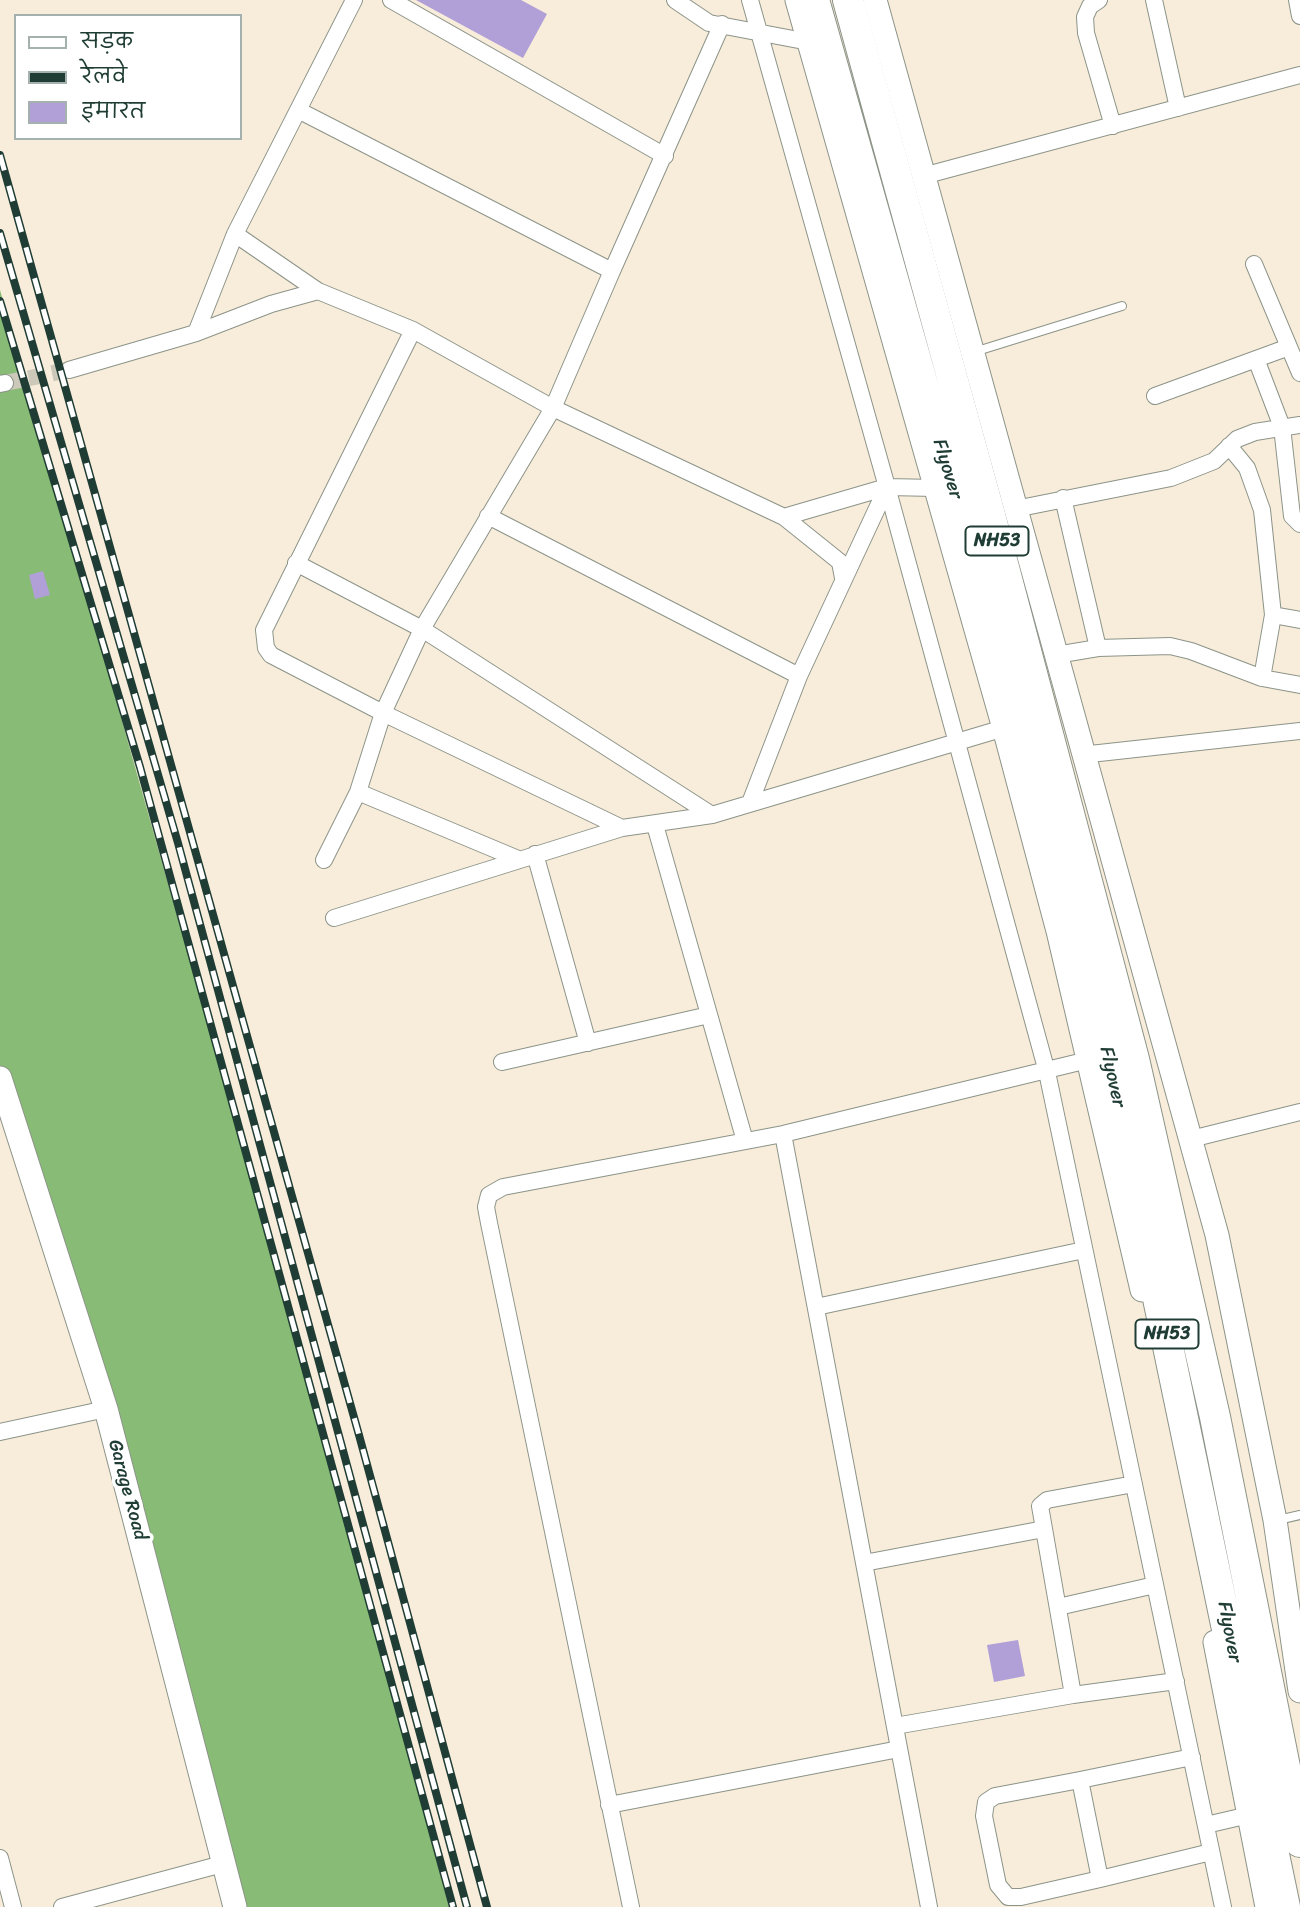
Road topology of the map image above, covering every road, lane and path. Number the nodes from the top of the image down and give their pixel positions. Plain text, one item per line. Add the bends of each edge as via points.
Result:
1 (354, 0) edge
2 (391, 0) edge
3 (675, 0) edge
4 (750, 0) edge
5 (797, 0) edge
6 (814, 0) edge
7 (848, 0) edge
8 (875, 0) edge
9 (1099, 0) edge
10 (1154, 0) edge
11 (1297, 0) edge
12 (1300, 16) edge
13 (722, 24) junction
14 (758, 32) junction
15 (809, 42) junction
16 (1300, 75) edge
17 (1178, 108) junction
18 (298, 110) junction
19 (1114, 126) junction
20 (665, 156) junction
21 (923, 176) junction
22 (235, 234) junction
23 (924, 245) junction
24 (880, 263) junction
25 (1254, 264) dead end
26 (612, 271) junction
27 (318, 290) junction
28 (1122, 306) dead end
29 (413, 330) junction
30 (196, 333) junction
31 (1289, 346) junction
32 (972, 352) junction
33 (1256, 359) junction
34 (69, 370) tunnel mouth
35 (1300, 373) edge
36 (1155, 396) dead end
37 (553, 408) junction
38 (1300, 425) edge
39 (1282, 427) junction
40 (1229, 446) junction
41 (887, 487) junction
42 (936, 488) junction
43 (1063, 498) junction
44 (1015, 509) junction
45 (488, 516) junction
46 (784, 517) junction
47 (1300, 524) edge
48 (296, 563) junction
49 (843, 578) junction
50 (1273, 615) junction
51 (1300, 620) edge
52 (422, 629) junction
53 (1098, 648) junction
54 (1056, 655) junction
55 (799, 676) junction
56 (1262, 678) junction
57 (1300, 685) edge
58 (383, 713) junction
59 (1004, 728) junction
60 (1300, 731) edge
61 (955, 743) junction
62 (1056, 761) junction
63 (358, 792) junction
64 (750, 803) junction
65 (712, 815) junction
66 (655, 825) junction
67 (622, 828) junction
68 (535, 854) junction
69 (518, 859) junction
70 (324, 860) dead end
71 (334, 918) dead end
72 (709, 1015) junction
73 (587, 1043) junction
74 (1088, 1060) junction
75 (502, 1062) dead end
76 (1047, 1072) junction
77 (0, 1078) edge
78 (1300, 1112) edge
79 (783, 1134) junction
80 (1191, 1139) junction
81 (745, 1142) junction
82 (1084, 1250) junction
83 (816, 1307) junction
84 (106, 1409) junction
85 (0, 1432) edge
86 (1134, 1484) junction
87 (1300, 1515) edge
88 (1275, 1520) junction
89 (1044, 1529) junction
90 (864, 1563) junction
91 (1155, 1586) junction
92 (1058, 1607) junction
93 (1299, 1679) edge
94 (1176, 1681) junction
95 (1073, 1695) junction
96 (895, 1726) junction
97 (899, 1749) junction
98 (1192, 1757) junction
99 (1080, 1780) junction
100 (609, 1805) junction
101 (1249, 1815) junction
102 (1206, 1825) junction
103 (1300, 1842) edge
104 (1212, 1852) junction
105 (0, 1858) edge
106 (226, 1864) junction
107 (1100, 1879) junction
108 (13, 1907) edge
109 (62, 1907) edge
110 (235, 1907) edge
111 (631, 1907) edge
112 (929, 1907) edge
113 (1223, 1907) edge
114 (1267, 1907) edge
115 (1285, 1907) edge

1 - 18 street
2 - 20 street
3 - 13 street via 709,23
4 - 14 street
5 - 15 street
6 - 24 highway, NH53
7 - 23 highway, NH53
8 - 21 street
9 - 19 street via 1085,18 1086,33
10 - 17 street
11 - 12 street
13 - 14 street
13 - 20 street
14 - 15 street
14 - 41 street
15 - 24 street
16 - 17 street
17 - 19 street
18 - 22 street
18 - 26 street
19 - 21 street
20 - 26 street
21 - 23 street
22 - 27 street
22 - 30 street
23 - 32 street
23 - 62 highway, Flyover / NH53
24 - 42 street
24 - 62 highway, Flyover / NH53
25 - 31 street
26 - 37 street
27 - 29 street
27 - 30 street
28 - 32 lane
29 - 37 street
29 - 48 street
30 - 34 street
31 - 33 street
31 - 35 street
32 - 44 street
33 - 36 street
33 - 39 street
37 - 45 street
37 - 46 street
38 - 39 street
39 - 40 street via 1255,432
39 - 47 street via 1292,516
40 - 43 street via 1214,461 1171,478
40 - 50 street via 1247,468 1262,510
41 - 42 street
41 - 46 street
41 - 49 street
41 - 61 street
42 - 59 street
43 - 44 street
43 - 53 street
44 - 54 street
45 - 52 street
45 - 55 street
46 - 49 street via 840,562
48 - 52 street
48 - 58 street via 264,630 266,648 271,655
49 - 55 street
50 - 51 street
50 - 56 street
52 - 58 street
52 - 65 street
53 - 54 street
53 - 56 street via 1170,646
54 - 62 street
55 - 64 street
56 - 57 street
58 - 63 street
58 - 67 street
59 - 61 street
59 - 74 street
60 - 62 street
61 - 64 street
61 - 76 street
62 - 80 street
62 - 103 highway, Flyover / NH53 via 1134,1059 1175,1238
62 - 115 highway, Flyover / NH53 via 1107,1054
63 - 69 street
63 - 70 street
64 - 65 street
65 - 66 street
66 - 67 street
66 - 72 street
67 - 68 street
68 - 69 street
68 - 73 street
69 - 71 street
72 - 73 street
72 - 81 street
73 - 75 street
74 - 76 street
74 - 101 street via 1166,1396
76 - 79 street
76 - 82 street
77 - 84 street, Garage Road
78 - 80 street
79 - 81 street
79 - 83 street
80 - 88 street via 1217,1236
81 - 100 street via 503,1187 489,1195 486,1207
82 - 83 street
82 - 86 street
83 - 90 street
84 - 85 street
84 - 106 street, Garage Road
86 - 89 street via 1047,1500 1041,1506
86 - 91 street
87 - 88 lane
88 - 93 street
89 - 90 street
89 - 92 street
90 - 96 street
91 - 92 street
91 - 94 street
92 - 95 street
94 - 95 street
94 - 98 street
95 - 96 street
96 - 97 street
97 - 100 street
97 - 112 street
98 - 99 street
98 - 102 street
99 - 107 street
99 - 107 street via 990,1798 984,1810 986,1830 998,1885 1008,1897
100 - 111 street
101 - 102 street
101 - 114 street
102 - 104 street
104 - 107 street
104 - 113 street
105 - 108 street
106 - 109 street
106 - 110 street, Garage Road

